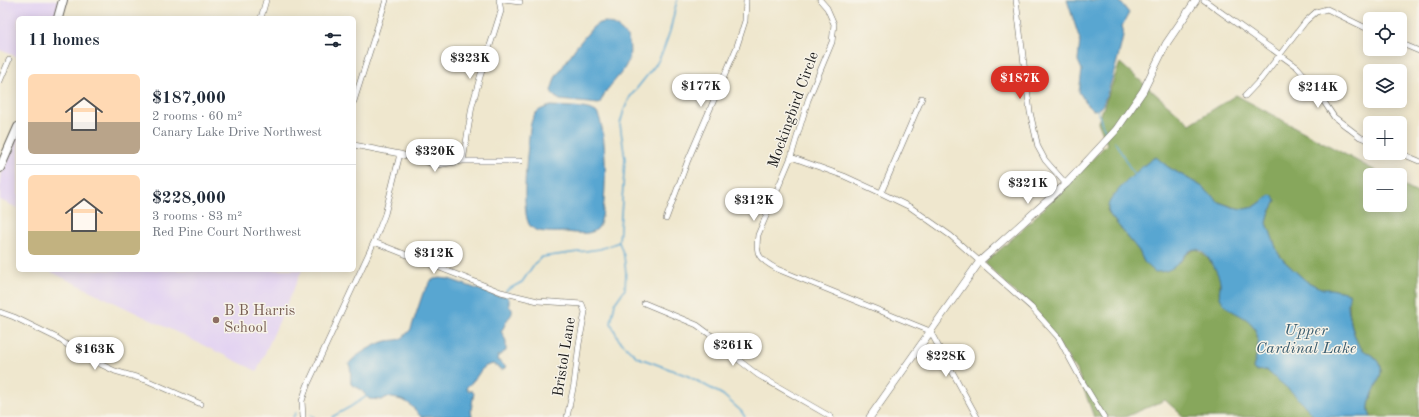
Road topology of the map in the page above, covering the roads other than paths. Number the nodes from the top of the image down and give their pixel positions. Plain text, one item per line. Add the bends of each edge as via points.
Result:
1 (63, 0) edge
2 (266, 0) edge
3 (386, 0) edge
4 (499, 0) edge
5 (503, 0) edge
6 (746, 0) edge
7 (820, 0) edge
8 (1016, 0) edge
9 (1196, 0) edge
10 (1204, 0) edge
11 (520, 2) dead end
12 (59, 16) edge
13 (261, 16) edge
14 (1363, 27) edge
15 (1407, 46) edge
16 (1419, 51) edge
17 (1281, 54) junction
18 (9, 60) dead end
19 (0, 81) edge
20 (356, 95) edge
21 (1245, 96) dead end
22 (922, 98) dead end
23 (16, 131) edge
24 (1363, 138) edge
25 (356, 144) edge
26 (400, 154) junction
27 (1407, 156) edge
28 (792, 157) junction
29 (1419, 160) edge
30 (463, 161) junction
31 (520, 161) dead end
32 (0, 166) edge
33 (1066, 184) junction
34 (881, 193) junction
35 (666, 219) dead end
36 (374, 242) junction
37 (980, 261) junction
38 (644, 303) dead end
39 (0, 312) edge
40 (930, 331) junction
41 (201, 404) dead end
42 (303, 417) edge
43 (567, 417) edge
44 (831, 417) edge
45 (870, 417) edge
46 (977, 417) edge
47 (1104, 417) edge

1 - 12 main road
2 - 13 street
3 - 20 street
4 - 30 street via 501,11 472,106
5 - 11 street
6 - 35 street via 745,21 736,49 688,160
7 - 28 street, Mockingbird Circle via 827,8 834,24 832,42 808,100
8 - 33 street via 1030,112 1038,147 1045,160
9 - 33 street via 1166,44 1149,80 1110,139
10 - 17 street
14 - 17 street via 1327,9 1316,12
15 - 16 street
17 - 21 street
17 - 24 street via 1313,85 1334,117
18 - 19 street
22 - 34 street
23 - 32 main road
25 - 26 street
26 - 30 street via 437,164
26 - 36 street via 385,214
27 - 29 street
28 - 34 street
28 - 40 street, Mockingbird Circle via 758,235 756,248 763,261
30 - 31 street
33 - 37 street
34 - 37 street via 910,207 951,236
36 - 42 street via 307,386 302,401
36 - 43 street, Bristol Lane via 501,292 538,301 582,304 585,312
37 - 40 street
37 - 47 street via 1031,307 1058,336
38 - 44 street via 696,325 758,375
39 - 41 street via 57,338 85,357 115,371 146,380
40 - 45 street
40 - 46 street

